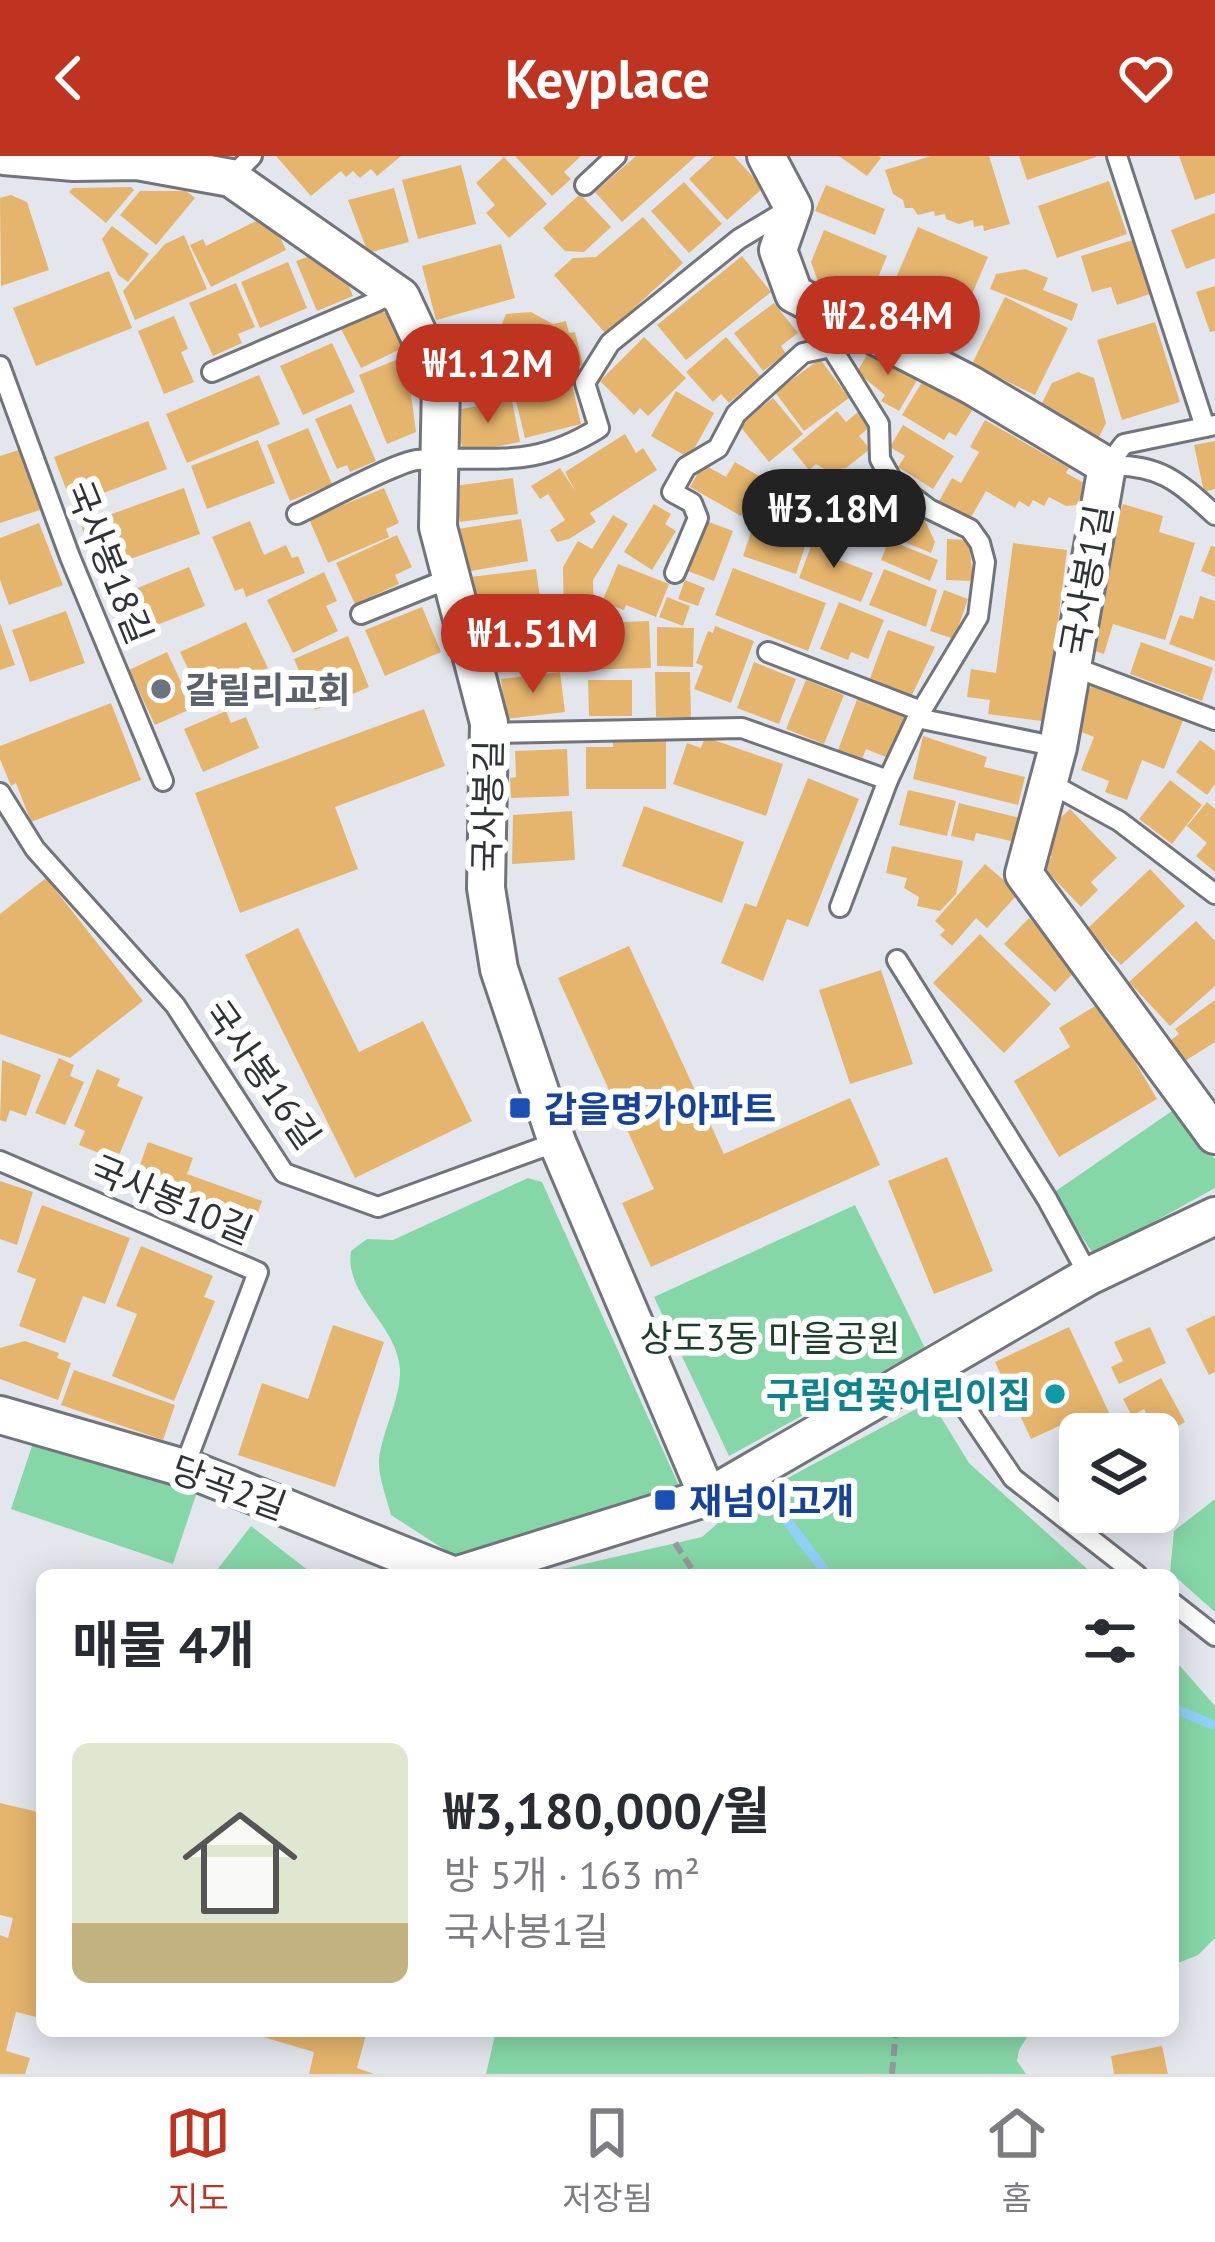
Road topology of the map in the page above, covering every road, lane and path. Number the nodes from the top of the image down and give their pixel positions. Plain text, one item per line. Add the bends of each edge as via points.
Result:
1 (4, 156) edge
2 (616, 156) edge
3 (766, 156) edge
4 (1117, 156) edge
5 (75, 159) edge
6 (242, 167) edge
7 (584, 185) dead end
8 (793, 207) junction
9 (389, 289) junction
10 (837, 332) junction
11 (0, 366) edge
12 (212, 372) dead end
13 (1210, 426) edge
14 (438, 462) junction
15 (1107, 466) junction
16 (297, 514) dead end
17 (1215, 515) edge
18 (675, 573) dead end
19 (452, 583) junction
20 (361, 614) dead end
21 (768, 652) dead end
22 (1071, 666) junction
23 (919, 715) junction
24 (1215, 721) edge
25 (489, 733) junction
26 (1053, 764) junction
27 (888, 780) junction
28 (163, 781) dead end
29 (0, 794) edge
30 (1215, 894) edge
31 (840, 908) dead end
32 (898, 960) dead end
33 (1215, 1135) edge
34 (557, 1142) junction
35 (0, 1161) edge
36 (1215, 1216) edge
37 (1089, 1276) junction
38 (938, 1366) junction
39 (0, 1415) edge
40 (184, 1468) junction
41 (708, 1497) junction
42 (675, 1544) dead end
43 (440, 1569) edge
44 (474, 1569) edge
45 (692, 1569) edge
46 (1129, 1569) edge
47 (1179, 1609) edge
48 (1215, 1636) edge
49 (895, 2037) edge
50 (892, 2074) edge

1 - 5 street, 국사봉길
2 - 7 lane
3 - 8 street
4 - 13 lane
5 - 6 street, 국사봉길
6 - 9 street, 국사봉길
8 - 10 street, 국사봉1길 via 778,250 794,295
8 - 14 lane via 739,239 610,343 585,383 599,428 524,459
9 - 12 lane via 378,301
9 - 14 street, 국사봉길 via 401,297 441,383
10 - 15 street, 국사봉1길 via 971,386
10 - 18 lane via 736,414 718,448 686,467 672,492 692,503 698,518
10 - 23 lane via 879,424 880,459 893,482 970,529 985,562 978,616
11 - 28 lane, 국사봉18길
13 - 15 lane via 1124,444
14 - 16 lane via 414,460
14 - 19 street, 국사봉길 via 438,527
15 - 17 lane via 1144,464
15 - 22 street, 국사봉1길
19 - 20 lane
19 - 25 street, 국사봉길
21 - 23 lane
22 - 24 lane
22 - 26 street, 국사봉1길
23 - 26 lane
23 - 27 lane
25 - 27 lane via 742,728
25 - 34 street, 국사봉길 via 486,888 499,969
26 - 30 lane
26 - 33 street, 국사봉1길 via 1024,874
27 - 31 lane
29 - 34 lane, 국사봉16길 via 35,849 176,1005 284,1173 378,1207
32 - 37 lane
34 - 41 street, 국사봉길
35 - 40 lane, 국사봉10길 via 258,1272
36 - 37 street
37 - 38 street
38 - 41 street
38 - 46 lane via 1012,1478
39 - 40 street, 당곡2길
40 - 43 street, 당곡2길
41 - 44 street
42 - 45 path
47 - 48 lane
49 - 50 path

